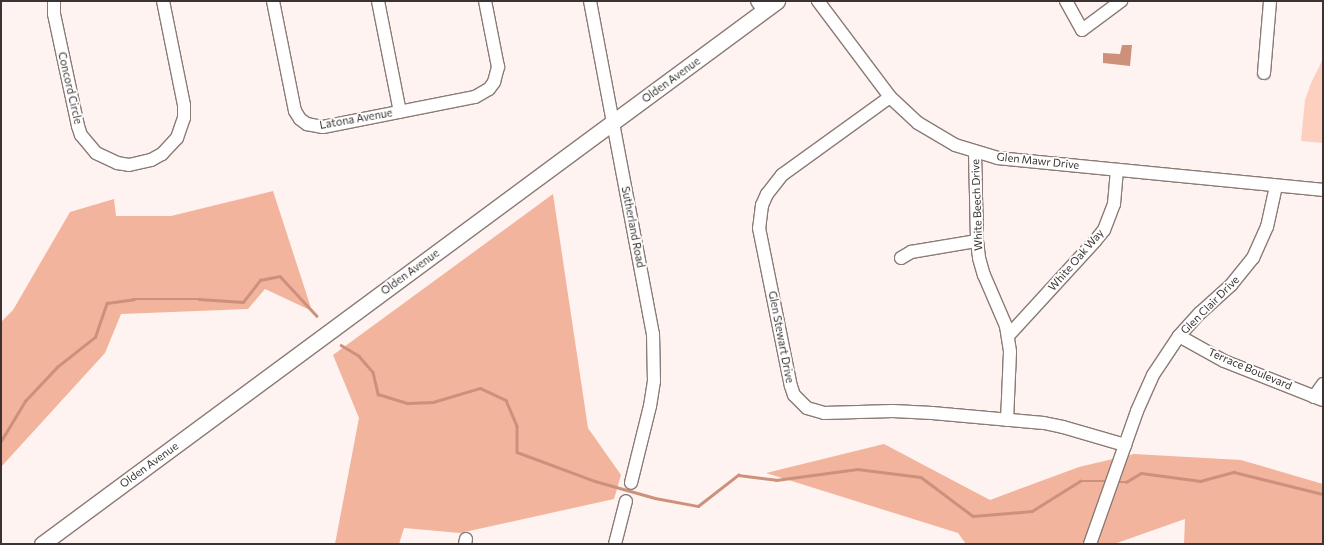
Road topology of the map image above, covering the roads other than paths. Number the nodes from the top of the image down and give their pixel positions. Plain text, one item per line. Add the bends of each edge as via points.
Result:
1 (54, 1) edge
2 (163, 1) edge
3 (273, 1) edge
4 (378, 1) edge
5 (484, 1) edge
6 (590, 1) edge
7 (777, 1) edge
8 (818, 1) edge
9 (1066, 1) edge
10 (1121, 1) edge
11 (1270, 1) edge
12 (760, 6) edge
13 (1264, 72) dead end
14 (890, 97) junction
15 (400, 112) junction
16 (613, 122) junction
17 (975, 152) junction
18 (1117, 170) junction
19 (1276, 186) junction
20 (1323, 190) edge
21 (977, 241) junction
22 (901, 258) dead end
23 (1008, 336) junction
24 (1179, 336) junction
25 (1323, 384) edge
26 (1319, 398) edge
27 (1007, 420) junction
28 (1125, 445) junction
29 (631, 483) dead end
30 (626, 501) dead end
31 (42, 544) edge
32 (615, 544) edge
33 (1090, 544) edge

1 - 2 street, Concord Circle via 54,14 81,135 96,153 117,163 129,165 151,160 162,154 177,138 184,118 184,105
3 - 15 street, Latona Avenue via 293,104 300,119 307,124 323,127
4 - 15 street
5 - 15 street, Latona Avenue via 498,67 494,82 485,92 475,97
6 - 16 street, Sutherland Road
7 - 12 main road, Olden Avenue
8 - 14 street, Glen Mawr Drive
9 - 10 street via 1082,30
11 - 13 street
12 - 16 main road, Olden Avenue
14 - 17 street, Glen Mawr Drive via 913,119 934,134
14 - 27 street, Glen Stewart Drive via 782,176 767,194 762,205 760,228 791,386 800,402 824,413 894,411
16 - 29 street, Sutherland Road via 653,334 654,381
16 - 31 main road, Olden Avenue
17 - 18 street, Glen Mawr Drive via 998,158
17 - 21 street, White Beech Drive
18 - 19 street, Glen Mawr Drive
18 - 23 street, White Oak Way via 1114,204 1104,230
19 - 20 street, Glen Mawr Drive
19 - 24 street, Glen Clair Drive via 1267,227 1253,258 1231,285 1200,312
21 - 22 street via 911,252
21 - 23 street, White Beech Drive via 984,275 1000,310
23 - 27 street, White Beech Drive via 1011,371
24 - 26 street, Terrace Boulevard via 1224,360
24 - 28 street, Glen Clair Drive via 1153,375
25 - 26 street
27 - 28 street, Glen Stewart Drive via 1063,427
28 - 33 street, Glen Clair Drive
30 - 32 street

